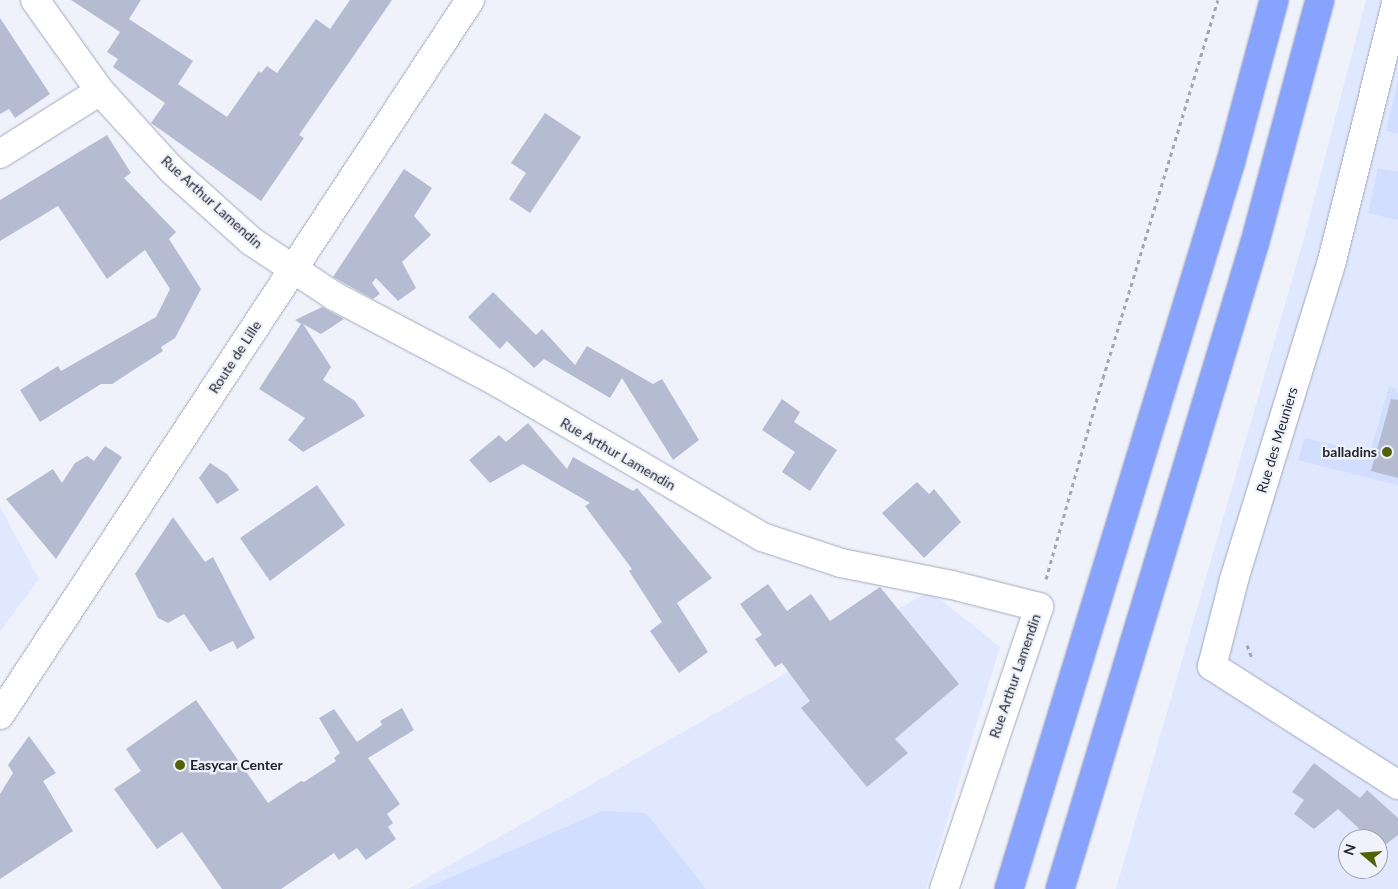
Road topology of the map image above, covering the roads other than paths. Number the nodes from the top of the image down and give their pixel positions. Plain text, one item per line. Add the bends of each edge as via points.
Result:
1 (36, 0) edge
2 (470, 0) edge
3 (1274, 0) edge
4 (1320, 0) edge
5 (1397, 0) edge
6 (100, 91) junction
7 (0, 154) edge
8 (293, 268) junction
9 (0, 715) edge
10 (1398, 785) edge
11 (944, 889) edge
12 (1009, 889) edge
13 (1060, 889) edge

1 - 6 street, Rue Arthur Lamendin
2 - 8 street, Route de Lille
3 - 12 highway via 1232,161
4 - 13 highway via 1255,242
5 - 10 street, Rue des Meuniers via 1332,261 1234,580 1212,666
6 - 7 street
6 - 8 street, Rue Arthur Lamendin via 172,170 251,241
8 - 9 street, Route de Lille
8 - 11 street, Rue Arthur Lamendin via 334,296 497,382 762,537 841,563 952,585 1039,607

